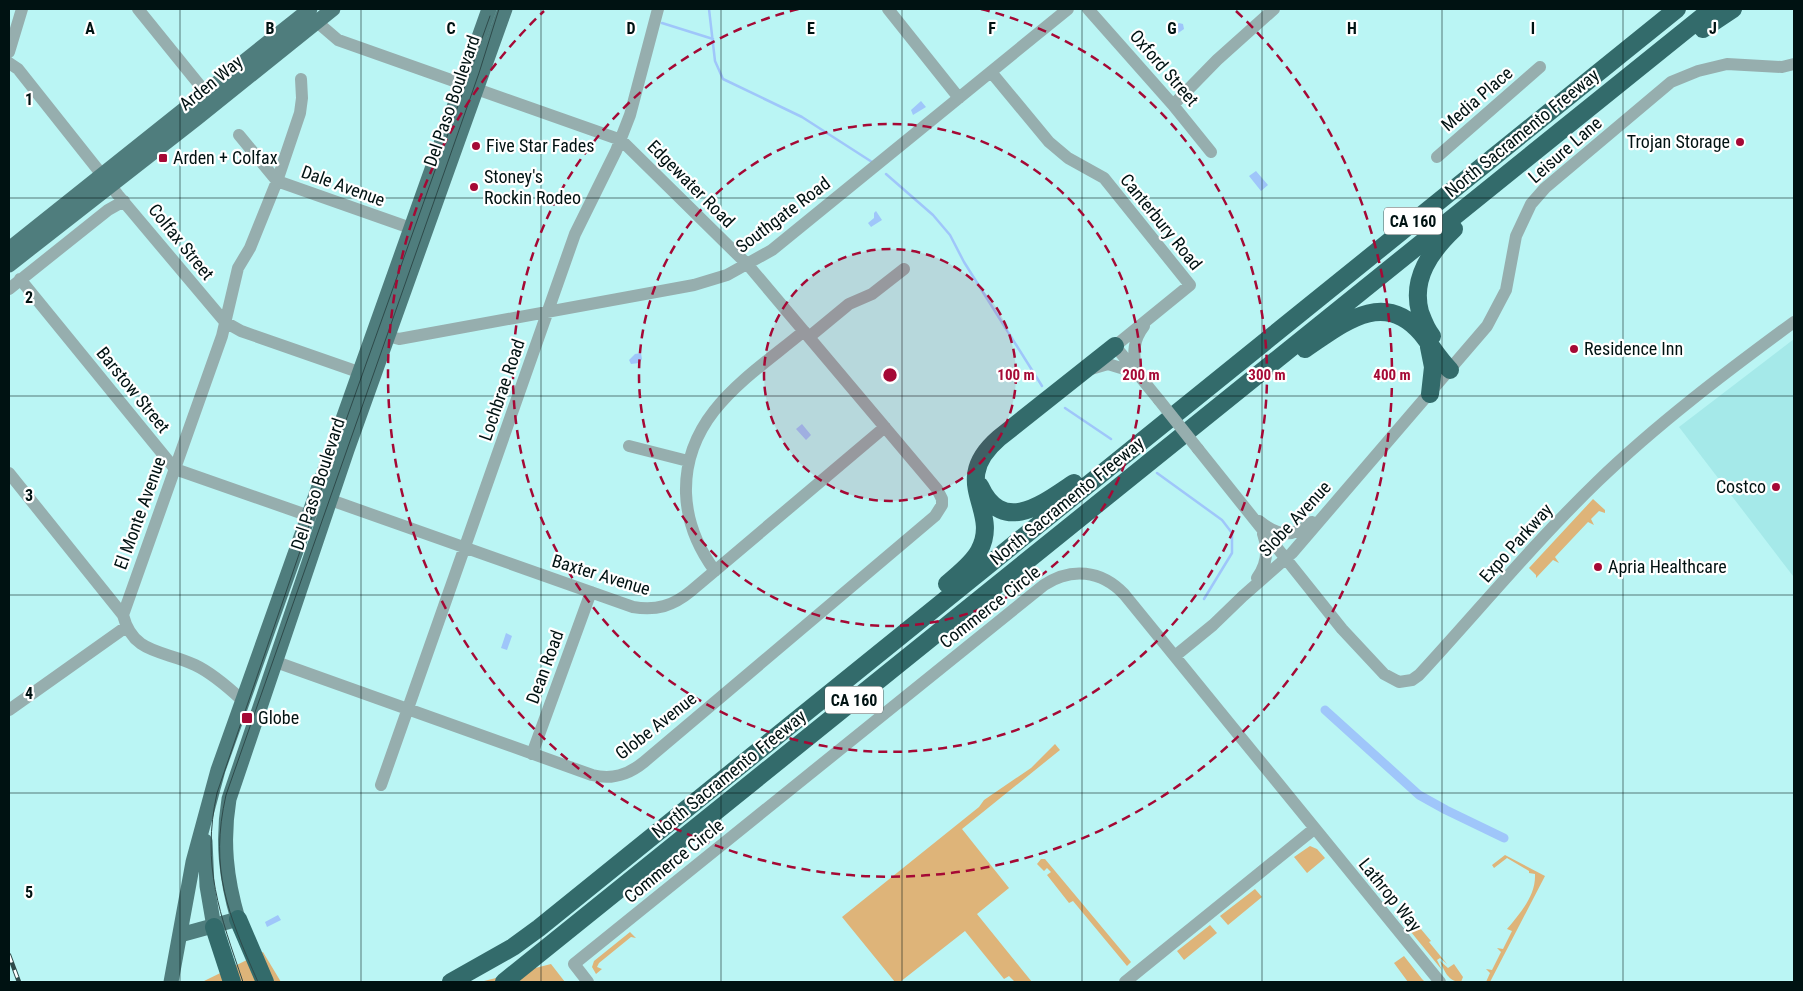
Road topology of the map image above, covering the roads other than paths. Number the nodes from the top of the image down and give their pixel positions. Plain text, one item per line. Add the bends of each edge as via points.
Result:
1 (22, 9) edge
2 (138, 9) edge
3 (334, 9) edge
4 (490, 9) edge
5 (505, 9) edge
6 (658, 9) edge
7 (888, 9) edge
8 (1068, 9) edge
9 (1088, 9) edge
10 (1274, 9) edge
11 (1677, 9) edge
12 (1712, 9) edge
13 (1733, 9) edge
14 (310, 13) edge
15 (9, 52) edge
16 (9, 63) edge
17 (1794, 64) edge
18 (1540, 67) dead end
19 (991, 72) junction
20 (301, 79) dead end
21 (470, 87) junction
22 (206, 93) junction
23 (1607, 93) junction
24 (958, 98) junction
25 (1173, 105) junction
26 (239, 135) dead end
27 (621, 140) junction
28 (1540, 146) junction
29 (1211, 152) dead end
30 (1437, 157) dead end
31 (106, 179) junction
32 (277, 181) junction
33 (124, 200) junction
34 (418, 231) junction
35 (9, 249) edge
36 (748, 264) junction
37 (9, 265) edge
38 (904, 269) dead end
39 (236, 274) junction
40 (20, 279) junction
41 (9, 289) edge
42 (207, 302) junction
43 (548, 311) junction
44 (1152, 315) junction
45 (225, 322) junction
46 (1794, 322) edge
47 (806, 334) junction
48 (381, 336) junction
49 (1428, 344) junction
50 (1115, 346) junction
51 (1454, 365) junction
52 (1136, 373) junction
53 (367, 375) junction
54 (1078, 376) junction
55 (1430, 394) junction
56 (1203, 417) junction
57 (885, 428) junction
58 (1150, 434) junction
59 (629, 446) dead end
60 (688, 461) junction
61 (175, 469) junction
62 (9, 473) edge
63 (976, 477) junction
64 (324, 497) junction
65 (942, 505) joint
66 (1327, 513) junction
67 (1249, 514) junction
68 (309, 516) junction
69 (325, 522) junction
70 (1262, 531) junction
71 (465, 548) junction
72 (1286, 559) junction
73 (715, 570) junction
74 (591, 592) junction
75 (1247, 592) junction
76 (124, 621) junction
77 (1175, 656) junction
78 (276, 662) junction
79 (830, 693) junction
80 (242, 700) junction
81 (9, 710) edge
82 (408, 710) junction
83 (532, 754) junction
84 (381, 785) dead end
85 (206, 817) junction
86 (1314, 829) junction
87 (238, 919) junction
88 (214, 927) junction
89 (180, 936) junction
90 (171, 982) edge
91 (232, 982) edge
92 (265, 982) edge
93 (451, 982) edge
94 (504, 982) edge
95 (588, 982) edge
96 (1125, 982) edge
97 (1440, 982) edge

1 - 15 street
2 - 22 street
3 - 14 main road, Arden Way
4 - 21 main road, Del Paso Boulevard
5 - 21 main road, Del Paso Boulevard
6 - 27 street, Lochbrae Road
7 - 24 street
8 - 19 street, Southgate Road
9 - 25 street, Oxford Street
10 - 25 street
11 - 58 highway, North Sacramento Freeway / CA 160
12 - 23 highway, North Sacramento Freeway / CA 160
13 - 23 highway
14 - 21 street, Edgewater Road via 338,40
14 - 22 main road, Arden Way
14 - 31 main road, Arden Way via 183,130
16 - 31 street, Colfax Street via 18,69
17 - 51 street, Leisure Lane via 1782,67 1727,64 1671,82 1545,188 1531,204 1516,236 1509,281 1499,308
18 - 30 street, Media Place
19 - 24 street, Southgate Road
19 - 44 street, Canterbury Road via 1049,142 1068,158 1104,178 1190,285
20 - 32 street, El Monte Avenue via 300,113
21 - 27 street, Edgewater Road
21 - 34 main road, Del Paso Boulevard
22 - 31 main road, Arden Way
23 - 28 highway, North Sacramento Freeway / CA 160
24 - 36 street, Southgate Road via 772,250
25 - 29 street, Oxford Street
26 - 32 street, Dale Avenue
27 - 36 street, Edgewater Road
27 - 43 street, Lochbrae Road via 583,215
28 - 51 highway via 1436,246 1424,266 1418,289 1423,321 1429,334
28 - 56 highway, North Sacramento Freeway / CA 160
31 - 33 street, Colfax Street
31 - 35 main road
31 - 37 main road
32 - 34 street, Dale Avenue
32 - 39 street, El Monte Avenue
33 - 40 street
33 - 42 street, Colfax Street
34 - 48 main road, Del Paso Boulevard
36 - 43 street, Southgate Road via 727,275 694,285
36 - 47 street, Edgewater Road
38 - 47 street via 872,294 850,304
39 - 42 street, El Monte Avenue via 224,297
39 - 45 street, El Monte Avenue
40 - 41 street
40 - 61 street, Barstow Street
42 - 45 street, Colfax Street
43 - 48 street, Southgate Road via 399,339
43 - 71 street, Lochbrae Road
44 - 50 street, Canterbury Road
44 - 52 street via 1140,330 1133,352
45 - 53 street, Colfax Street via 241,332
45 - 61 street, El Monte Avenue
46 - 72 street, Expo Parkway via 1682,408 1612,467 1412,680 1399,682 1384,674
47 - 57 street, Edgewater Road
47 - 60 street via 718,404 697,436
48 - 53 main road, Del Paso Boulevard
49 - 51 highway
49 - 55 highway via 1433,367
49 - 56 highway via 1413,325 1395,315 1379,312 1355,316
50 - 52 street
50 - 54 highway
51 - 55 street, Leisure Lane
52 - 54 street via 1108,364
52 - 67 street, bridge
53 - 64 main road, Del Paso Boulevard
54 - 63 highway via 991,446 980,460
55 - 66 street, Slobe Avenue
56 - 94 highway, North Sacramento Freeway / CA 160
57 - 65 street, Edgewater Road via 937,488
57 - 73 street, Baxter Avenue
58 - 63 highway via 1037,507 1021,512 1006,512 993,505
58 - 79 highway, North Sacramento Freeway / CA 160
59 - 60 street
60 - 73 street via 686,501 690,521 696,541
61 - 68 street
61 - 76 street, El Monte Avenue
62 - 76 street
63 - 79 highway via 976,492 985,528 983,543 976,556
64 - 68 main road, Del Paso Boulevard
64 - 69 main road, Del Paso Boulevard
64 - 71 street, Baxter Avenue
65 - 83 street, Globe Avenue via 928,522 636,768 615,777 599,776
66 - 67 street via 1292,534 1268,528
66 - 72 street, Slobe Avenue
67 - 70 street
68 - 69 street
68 - 80 main road, Del Paso Boulevard
69 - 78 main road, Del Paso Boulevard
70 - 72 street
70 - 75 street via 1266,560
71 - 74 street, Baxter Avenue
71 - 82 street, Lochbrae Road
72 - 75 street, Slobe Avenue
73 - 74 street, Baxter Avenue via 682,598 658,608 634,607
74 - 83 street, Dean Road
75 - 77 street, Slobe Avenue
76 - 80 street via 138,643 200,668
76 - 81 street
77 - 86 street, Commerce Circle
77 - 95 street, Commerce Circle via 1111,582 1086,573 1052,580 574,964
78 - 82 street, Globe Avenue
78 - 87 main road, Del Paso Boulevard via 226,818 225,860
79 - 93 highway, North Sacramento Freeway / CA 160 via 513,948
80 - 85 main road, Del Paso Boulevard
82 - 83 street, Globe Avenue
82 - 84 street, Lochbrae Road
85 - 88 main road via 204,860
85 - 89 main road, Del Paso Boulevard via 193,862
86 - 96 street
86 - 97 street, Lathrop Way
87 - 88 main road
87 - 92 highway
88 - 89 main road
88 - 91 highway
89 - 90 main road, Del Paso Boulevard

